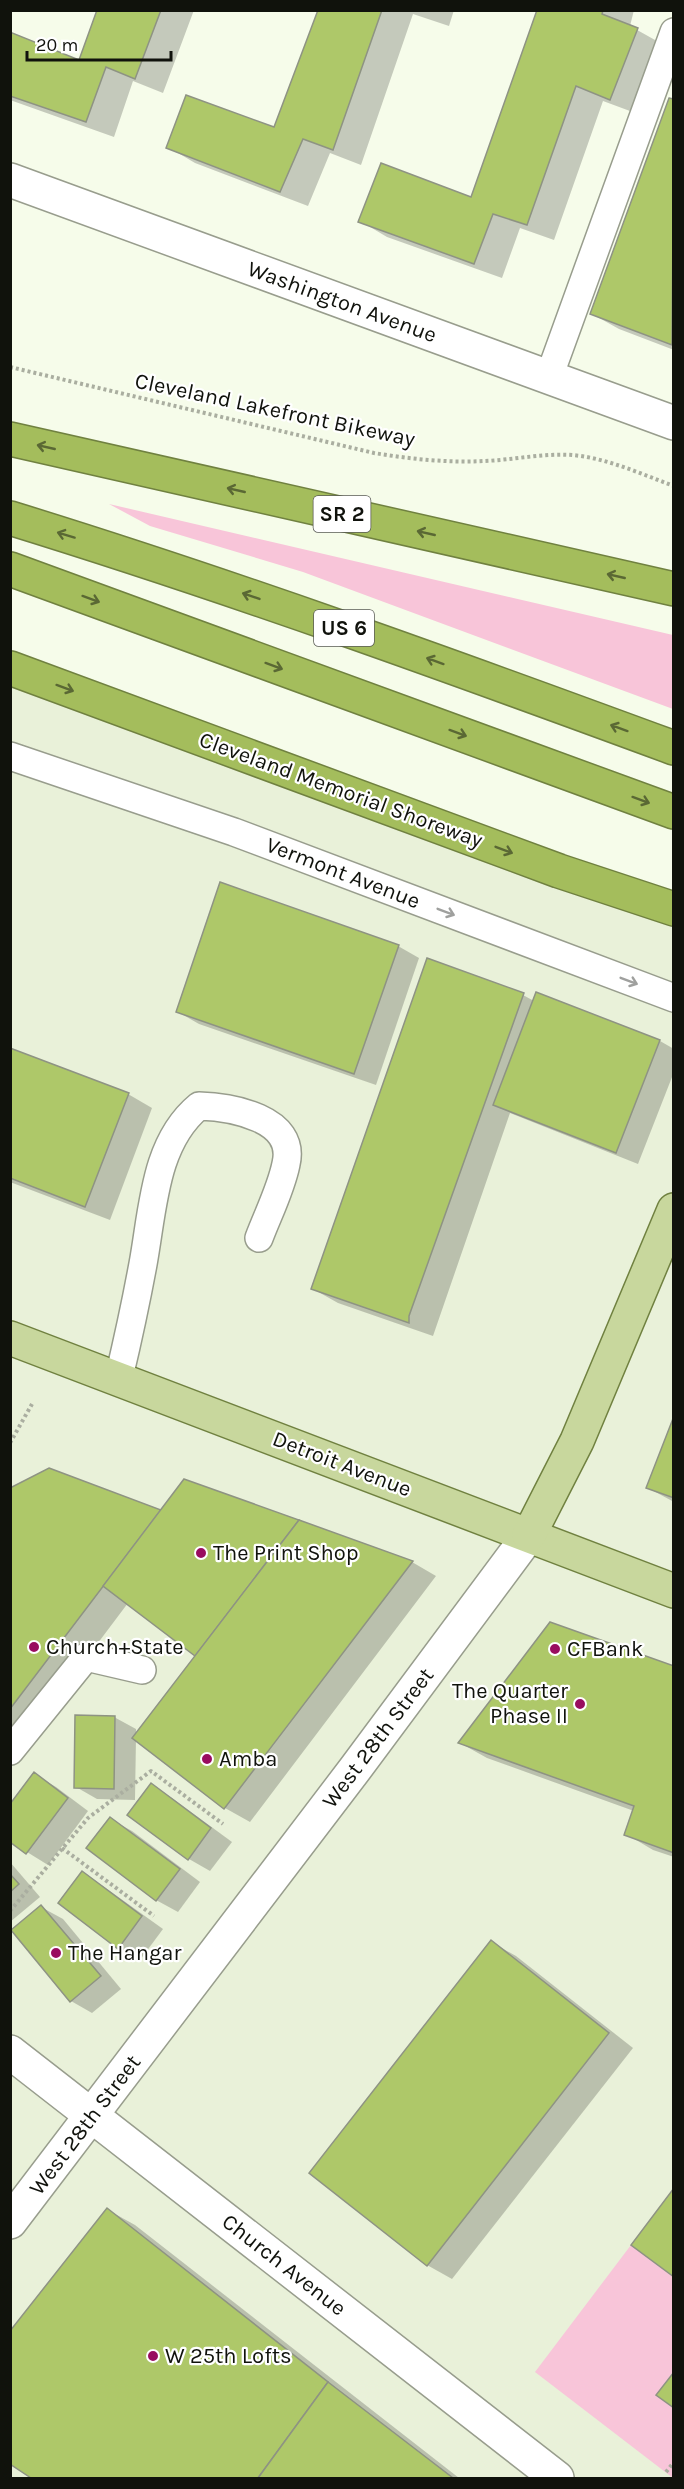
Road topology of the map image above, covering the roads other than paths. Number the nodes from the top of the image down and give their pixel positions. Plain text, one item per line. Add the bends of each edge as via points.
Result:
1 (674, 32) edge
2 (10, 180) edge
3 (549, 377) junction
4 (674, 423) edge
5 (10, 439) edge
6 (10, 519) edge
7 (10, 569) edge
8 (674, 589) edge
9 (10, 668) edge
10 (674, 748) edge
11 (10, 756) edge
12 (674, 812) edge
13 (674, 909) edge
14 (674, 998) edge
15 (674, 1210) edge
16 (259, 1238) dead end
17 (10, 1338) edge
18 (119, 1377) junction
19 (529, 1535) junction
20 (674, 1591) edge
21 (142, 1670) dead end
22 (10, 1751) edge
23 (10, 2052) edge
24 (92, 2117) junction
25 (10, 2222) edge
26 (557, 2478) edge

1 - 3 lane
2 - 3 street, Washington Avenue
3 - 4 street, Washington Avenue
8 -> 5 highway, SR 2
10 -> 6 highway, US 6 via 369,636 165,566
7 -> 12 highway, US 6
9 -> 13 highway, Cleveland Memorial Shoreway
11 -> 14 lane, Vermont Avenue via 234,832
15 - 19 main road, West 28th Street via 578,1441
16 - 18 lane via 287,1162 284,1138 254,1115 199,1106 184,1118 166,1154 149,1216 132,1326
17 - 18 main road, Detroit Avenue
18 - 19 main road, Detroit Avenue
19 - 20 main road, Detroit Avenue
19 - 24 street, West 28th Street
21 - 22 lane via 86,1656
23 - 24 street, Church Avenue
24 - 25 street, West 28th Street
24 - 26 street, Church Avenue

